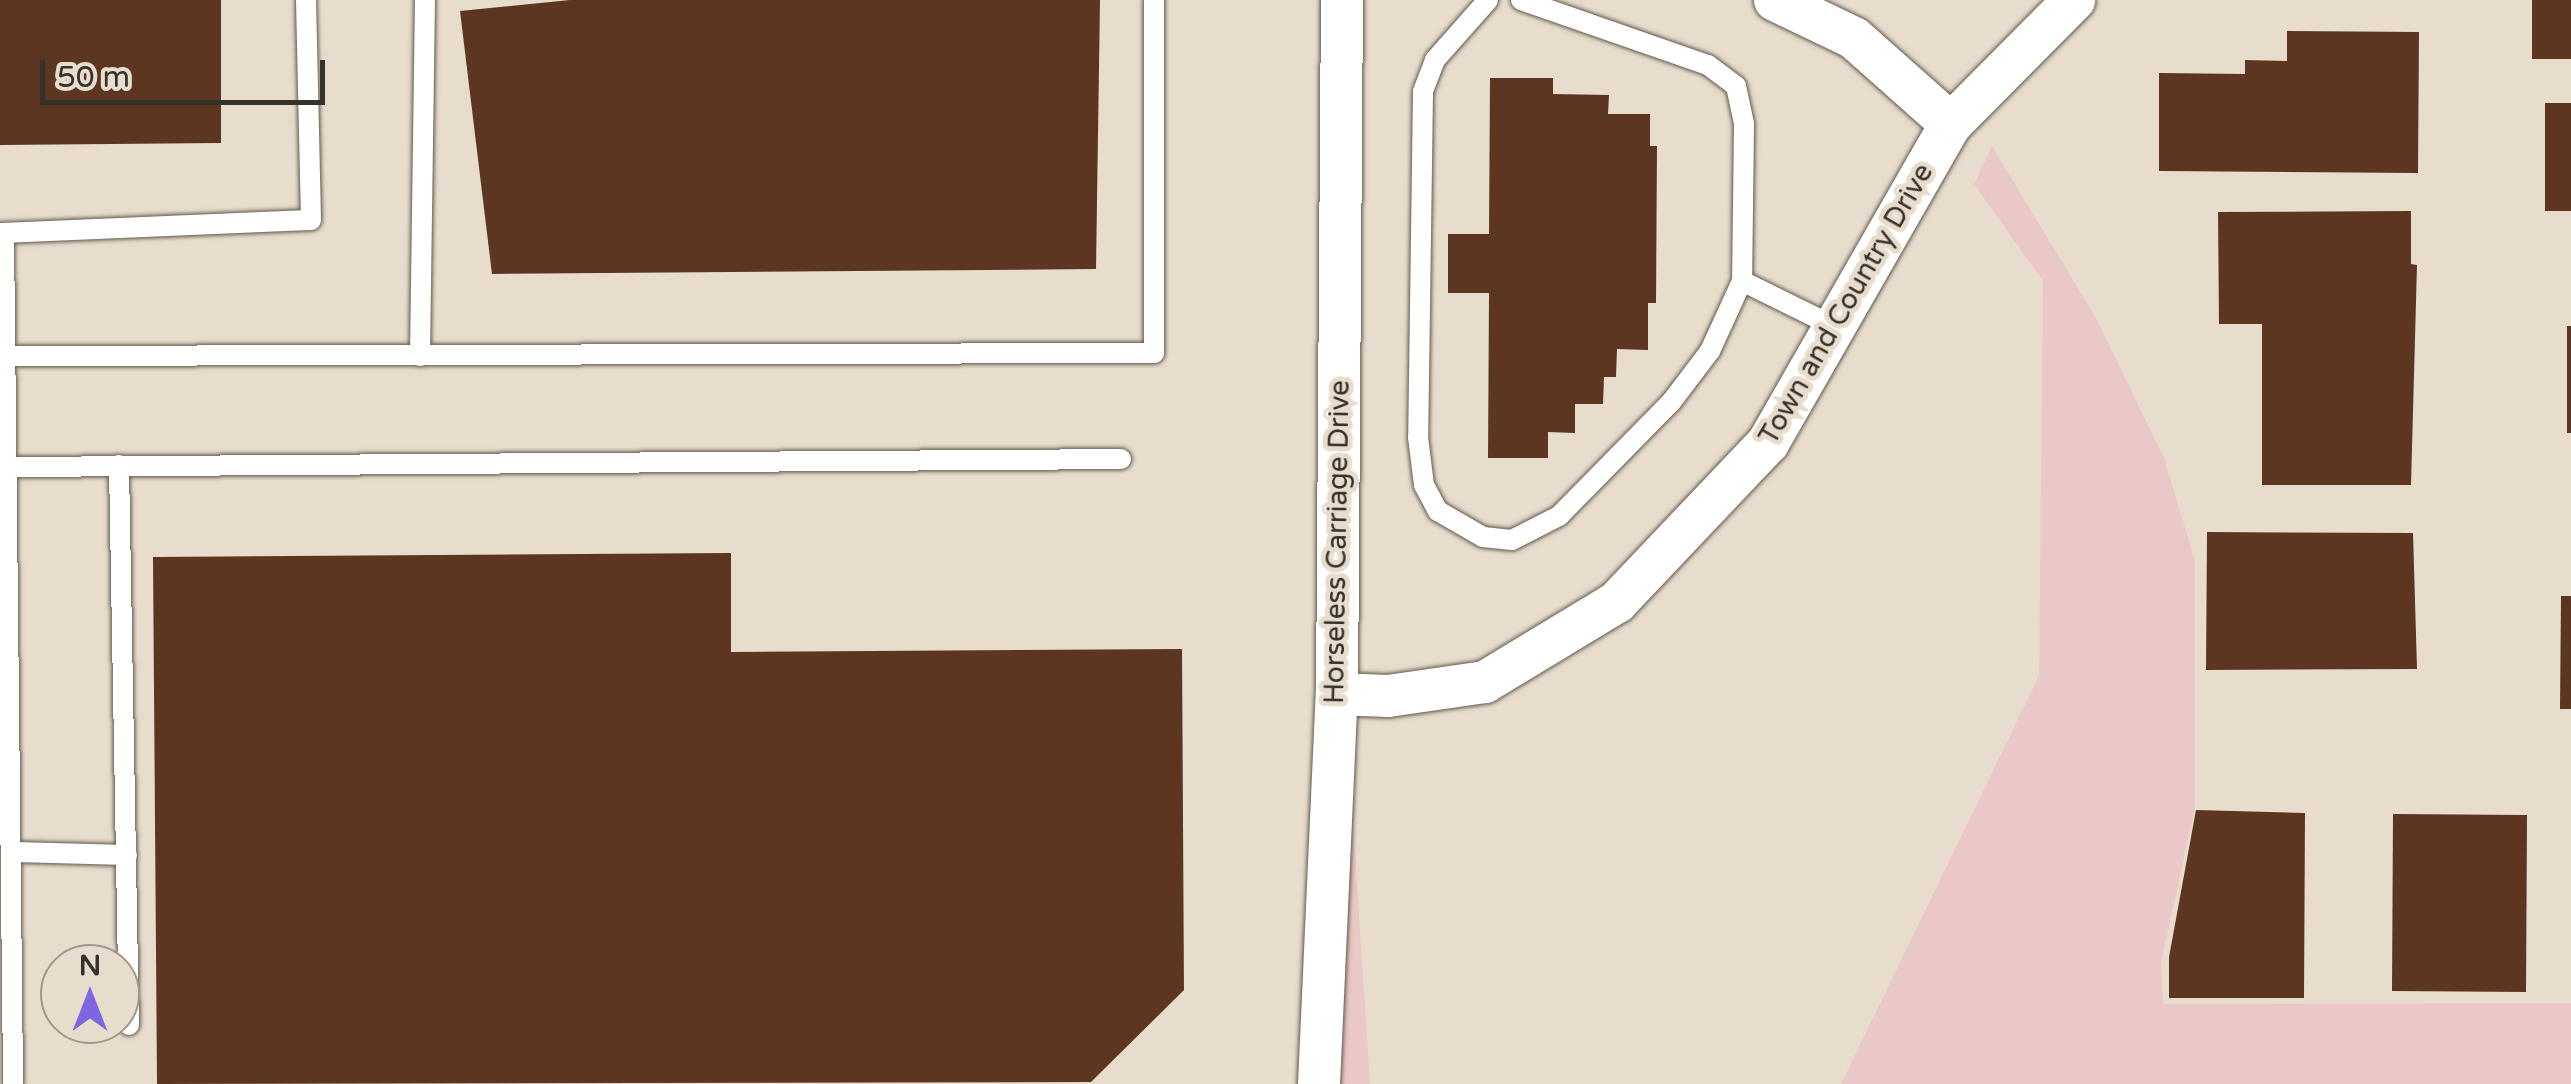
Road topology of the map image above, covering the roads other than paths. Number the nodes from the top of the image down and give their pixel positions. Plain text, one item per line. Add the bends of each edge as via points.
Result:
1 (306, 0) edge
2 (424, 0) edge
3 (1154, 0) edge
4 (1342, 0) edge
5 (1488, 0) edge
6 (1521, 0) edge
7 (1775, 0) edge
8 (2074, 0) edge
9 (1951, 124) junction
10 (2, 233) edge
11 (1742, 281) junction
12 (1834, 327) junction
13 (8, 356) junction
14 (420, 356) junction
15 (1120, 460) dead end
16 (118, 464) junction
17 (12, 467) junction
18 (1337, 694) junction
19 (15, 852) junction
20 (126, 855) junction
21 (127, 944) edge
22 (13, 1084) edge
23 (1319, 1084) edge

1 - 10 lane via 311,220
2 - 14 lane
3 - 14 lane via 1154,353
4 - 18 street, Horseless Carriage Drive
5 - 11 lane via 1435,60 1423,92 1418,437 1424,485 1438,511 1483,537 1512,540 1558,516 1672,401 1710,351
6 - 11 lane via 1708,65 1736,86 1744,124
7 - 9 street via 1854,38
8 - 9 street, Town and Country Drive
9 - 12 street, Town and Country Drive
10 - 13 lane
11 - 12 lane
12 - 18 street, Town and Country Drive via 1768,443 1616,602 1485,682 1388,696
13 - 14 lane
13 - 17 lane
15 - 16 lane
16 - 17 lane
16 - 20 lane
17 - 19 lane
18 - 23 street, Horseless Carriage Drive
19 - 20 lane
19 - 22 lane
20 - 21 lane

